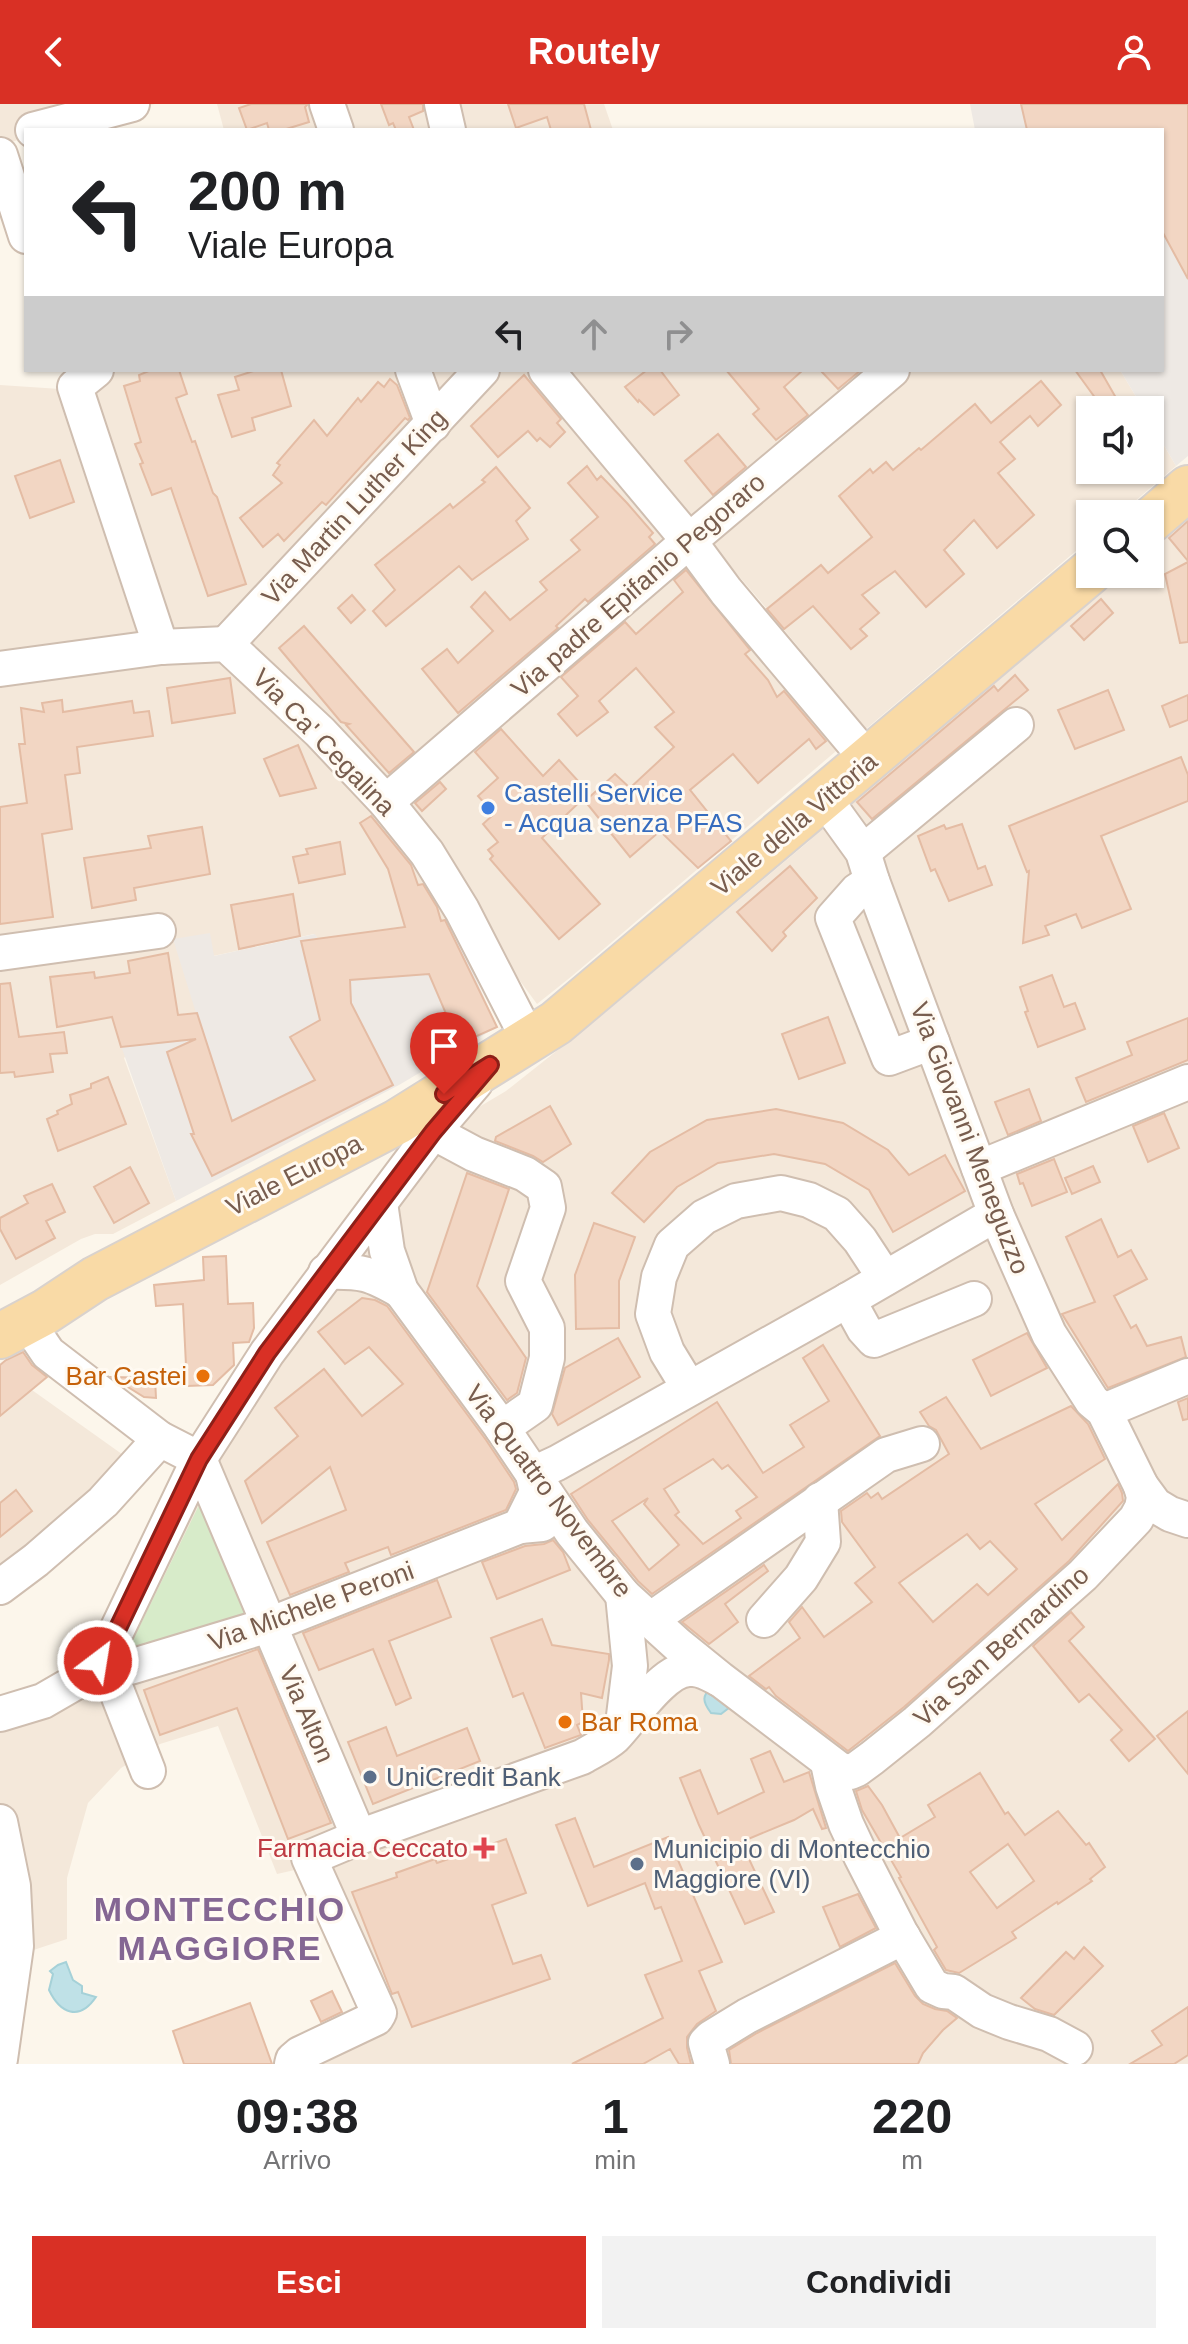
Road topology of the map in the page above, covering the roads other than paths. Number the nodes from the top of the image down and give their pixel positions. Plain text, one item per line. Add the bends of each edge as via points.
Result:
1 (132, 104) edge
2 (327, 104) edge
3 (442, 104) edge
4 (41, 128) edge
5 (335, 128) edge
6 (448, 128) edge
7 (24, 133) edge
8 (0, 139) edge
9 (0, 155) edge
10 (24, 230) edge
11 (414, 372) edge
12 (480, 372) edge
13 (890, 372) edge
14 (80, 376) edge
15 (561, 376) edge
16 (433, 424) junction
17 (1188, 488) edge
18 (1164, 509) edge
19 (689, 541) junction
20 (1076, 584) edge
21 (226, 644) junction
22 (161, 647) junction
23 (0, 669) edge
24 (1016, 725) dead end
25 (869, 761) junction
26 (824, 798) junction
27 (386, 802) junction
28 (868, 866) junction
29 (158, 931) dead end
30 (0, 953) edge
31 (533, 1039) junction
32 (932, 1042) junction
33 (490, 1065) junction
34 (1188, 1082) edge
35 (433, 1132) junction
36 (979, 1168) junction
37 (380, 1203) junction
38 (996, 1214) junction
39 (326, 1272) junction
40 (885, 1278) junction
41 (401, 1291) junction
42 (974, 1299) dead end
43 (848, 1300) junction
44 (9, 1325) edge
45 (1188, 1376) edge
46 (689, 1388) junction
47 (1104, 1411) junction
48 (502, 1428) junction
49 (160, 1439) junction
50 (922, 1444) dead end
51 (199, 1459) junction
52 (533, 1474) junction
53 (1141, 1486) junction
54 (820, 1500) junction
55 (1188, 1520) edge
56 (520, 1526) junction
57 (572, 1532) junction
58 (0, 1587) edge
59 (623, 1595) junction
60 (650, 1620) junction
61 (764, 1620) dead end
62 (269, 1625) junction
63 (98, 1661) junction
64 (720, 1679) junction
65 (0, 1714) edge
66 (623, 1724) junction
67 (828, 1763) junction
68 (148, 1771) dead end
69 (0, 1822) edge
70 (359, 1837) junction
71 (903, 1937) junction
72 (8, 1948) edge
73 (1075, 2048) dead end
74 (0, 2059) edge
75 (292, 2064) edge
76 (712, 2064) edge

1 - 4 street
2 - 5 street
3 - 6 street
7 - 8 street
9 - 10 street
11 - 16 street
12 - 16 street, Via Martin Luther King
13 - 19 street, Via padre Epifanio Pegoraro
14 - 22 street
15 - 19 street
16 - 21 street, Via Martin Luther King
17 - 18 main road
19 - 25 street
19 - 27 street, Via padre Epifanio Pegoraro
20 - 25 main road, Viale della Vittoria
21 - 22 street
21 - 27 street, Via Ca' Cegalina
22 - 23 street
24 - 28 street
25 - 26 main road, Viale della Vittoria
26 - 28 street, Via Giovanni Meneguzzo
26 - 31 main road, Viale della Vittoria
27 - 31 street, Via Ca' Cegalina via 427,853
28 - 32 street, Via Giovanni Meneguzzo
28 - 32 street via 857,891 833,918 889,1058
29 - 30 street
31 - 33 main road, Viale della Vittoria
32 - 36 street, Via Giovanni Meneguzzo
33 - 35 street
33 - 44 main road, Viale Europa via 397,1122
34 - 36 street
35 - 37 street
35 - 48 street via 544,1187 548,1208 523,1281 547,1328 547,1358 535,1405
36 - 38 street, Via Giovanni Meneguzzo
37 - 39 street
37 - 41 street, Via Quattro Novembre via 387,1251
38 - 40 street
38 - 47 street, Via Giovanni Meneguzzo via 1049,1334
39 - 41 street, Via Quattro Novembre via 374,1275
39 - 51 street
40 - 43 street
40 - 46 street via 837,1214 809,1200 781,1193 736,1201 704,1217 672,1245 659,1277 653,1314 667,1352
41 - 48 street, Via Quattro Novembre
42 - 43 street via 874,1340
43 - 46 street
44 - 49 street
45 - 47 street
46 - 52 street
47 - 53 street
48 - 52 street, Via Quattro Novembre
49 - 51 street
49 - 58 street via 103,1502
50 - 54 street via 886,1455
51 - 62 street, Via Alton
51 - 63 street
52 - 56 street via 537,1492
52 - 57 street, Via Quattro Novembre
53 - 55 street via 1155,1505
53 - 67 street, Via San Bernardino via 1142,1508 1126,1531 941,1701 857,1769 840,1770
54 - 60 street
54 - 61 street via 823,1542 801,1578
56 - 57 street, Via Michele Peroni via 557,1523
56 - 62 street, Via Michele Peroni
57 - 59 street, Via Quattro Novembre
59 - 60 street, Via Quattro Novembre
59 - 66 street via 630,1666
60 - 64 street, Via Quattro Novembre
62 - 63 street, Via Michele Peroni via 130,1667
62 - 70 street, Via Alton
63 - 65 street via 73,1685
63 - 68 street via 114,1684
64 - 66 street via 688,1668 673,1673
64 - 67 street, Via Quattro Novembre
66 - 70 street via 613,1738 582,1757
67 - 71 street via 846,1824
69 - 72 street via 13,1886
70 - 75 street via 309,1858 379,2013 300,2054
71 - 73 street via 932,1986
71 - 76 street via 711,2038 706,2043
72 - 74 street

